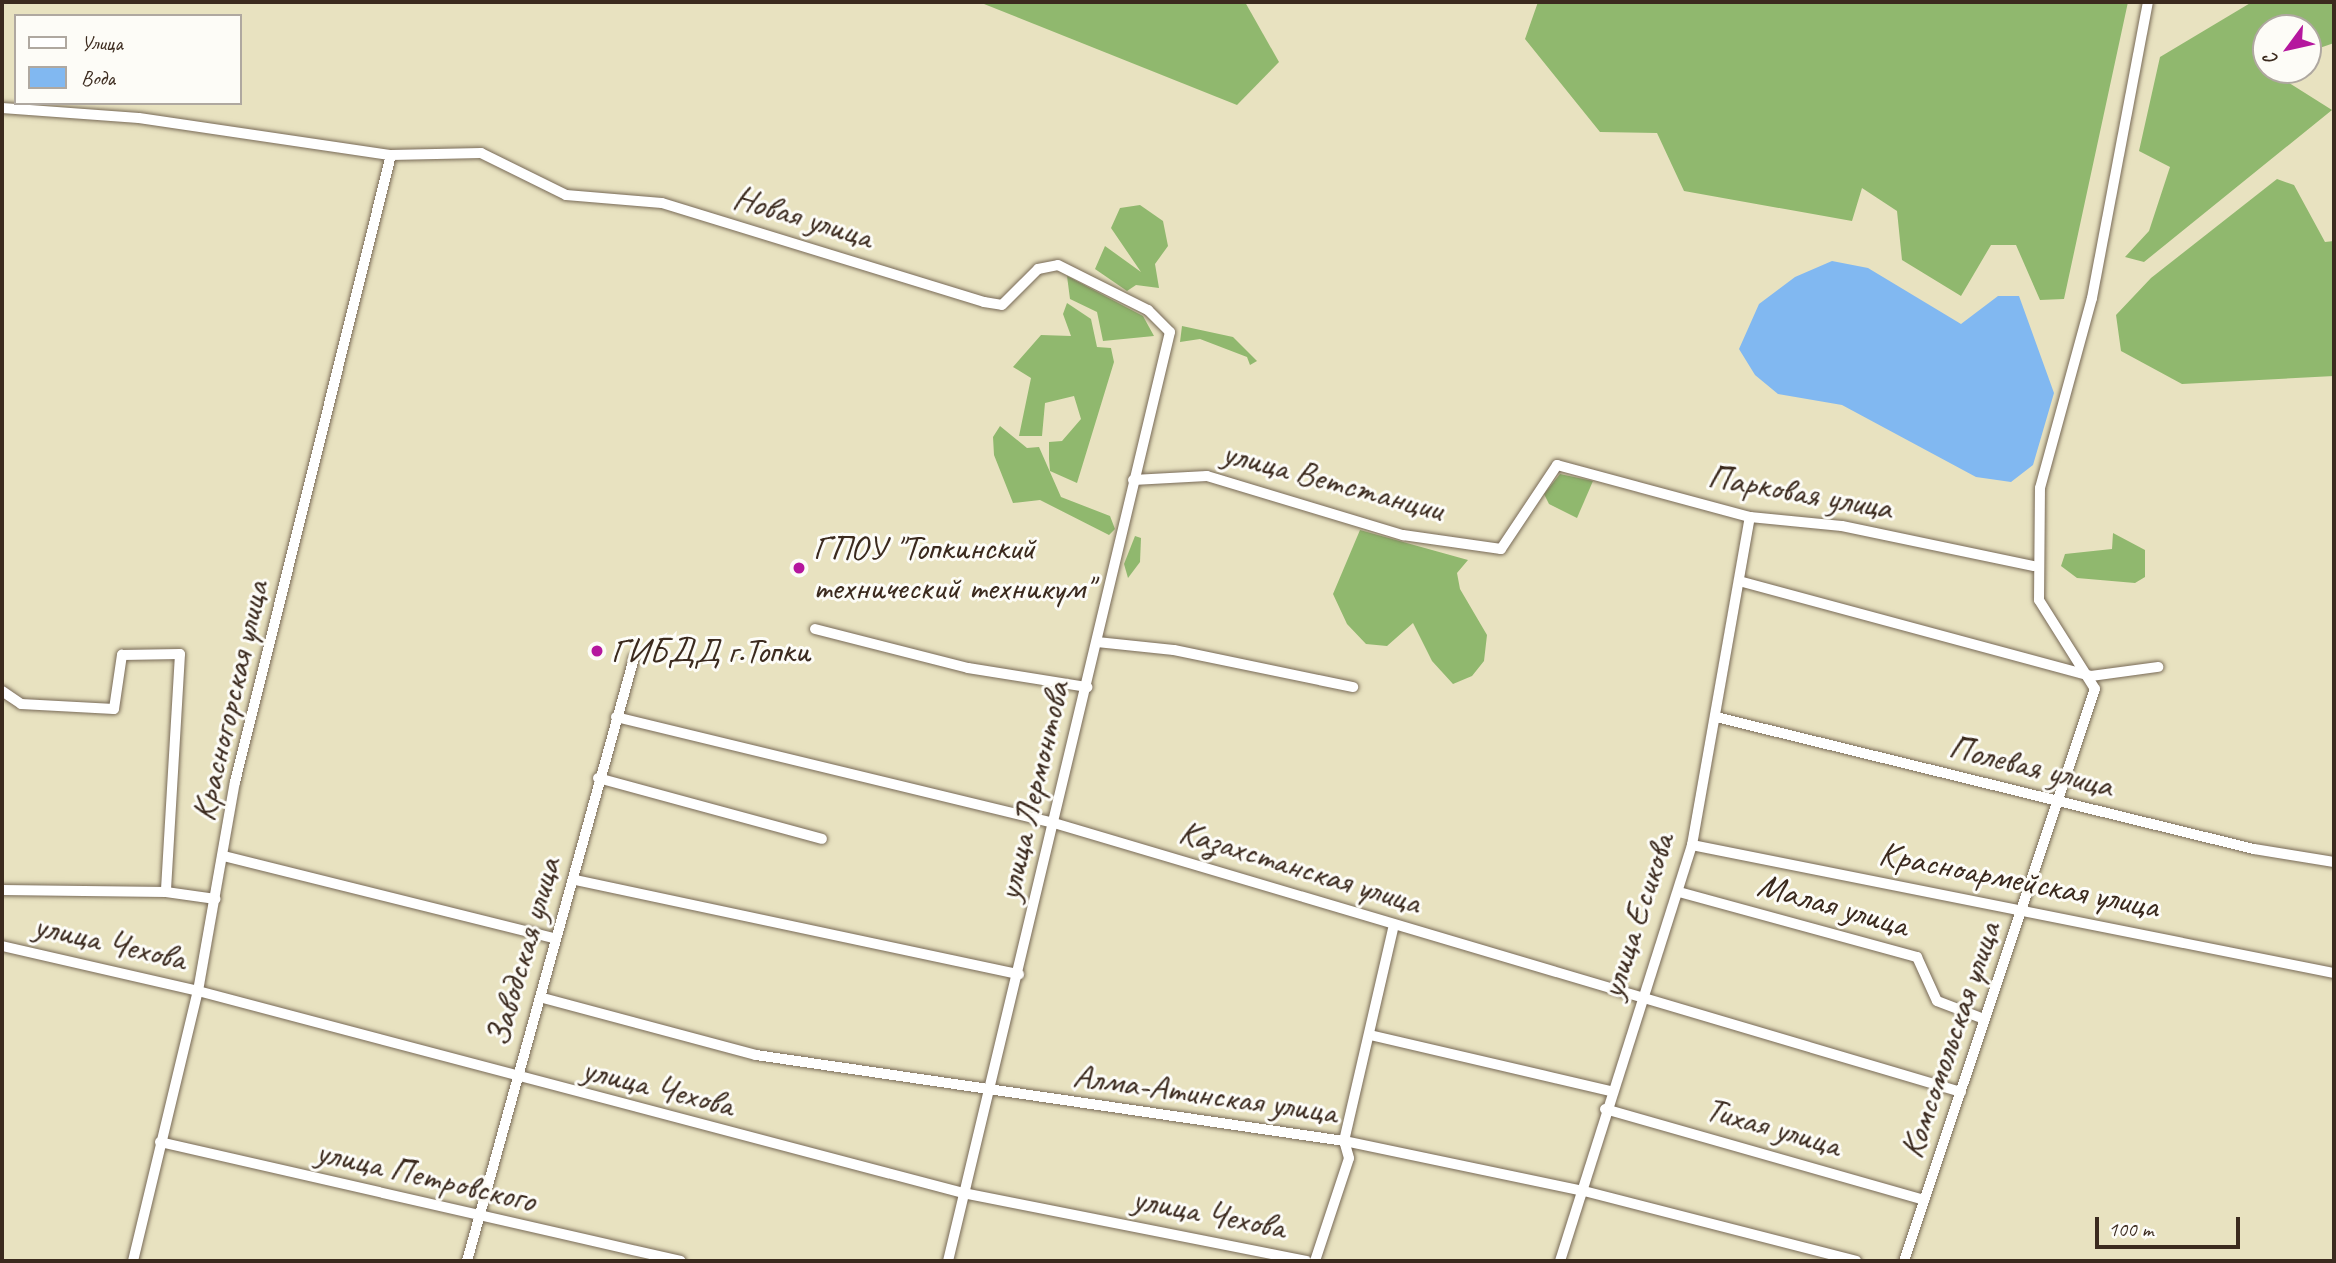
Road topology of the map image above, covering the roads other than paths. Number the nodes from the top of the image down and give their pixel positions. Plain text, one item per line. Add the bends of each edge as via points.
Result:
1 (2148, 2) edge
2 (2, 108) edge
3 (391, 155) junction
4 (1170, 332) joint
5 (1557, 465) joint
6 (1133, 480) junction
7 (1750, 517) junction
8 (2034, 566) junction
9 (1739, 581) junction
10 (815, 629) dead end
11 (1097, 642) junction
12 (634, 657) dead end
13 (2158, 667) dead end
14 (2091, 676) junction
15 (1087, 687) junction
16 (1353, 687) dead end
17 (2, 691) edge
18 (616, 717) junction
19 (1716, 717) junction
20 (598, 778) junction
21 (2059, 802) junction
22 (1054, 823) junction
23 (822, 839) dead end
24 (1692, 845) junction
25 (224, 856) junction
26 (2334, 862) edge
27 (575, 880) junction
28 (2, 890) edge
29 (166, 892) junction
30 (1679, 892) junction
31 (216, 899) junction
32 (2025, 909) junction
33 (1394, 926) junction
34 (554, 938) junction
35 (2, 946) edge
36 (2334, 973) edge
37 (1019, 974) junction
38 (198, 991) junction
39 (1641, 995) junction
40 (543, 998) junction
41 (1984, 1019) junction
42 (1370, 1035) junction
43 (515, 1080) junction
44 (1610, 1091) junction
45 (1961, 1092) junction
46 (993, 1094) junction
47 (1605, 1109) junction
48 (1344, 1141) junction
49 (160, 1142) junction
50 (1584, 1191) junction
51 (963, 1193) junction
52 (1924, 1200) junction
53 (480, 1218) junction
54 (133, 1261) edge
55 (467, 1261) edge
56 (681, 1261) edge
57 (948, 1261) edge
58 (1306, 1261) edge
59 (1315, 1261) edge
60 (1560, 1261) edge
61 (1856, 1261) edge
62 (1904, 1261) edge

1 - 8 street via 2092,298 2040,488
2 - 3 street via 139,118
3 - 4 street, Новая улица via 481,153 566,195 662,203 1002,305 1038,269 1058,265 1148,310
3 - 25 street, Красногорская улица via 235,782
4 - 6 street, улица Лермонтова
5 - 6 street, улица Ветстанции via 1501,549 1403,535 1208,476
5 - 7 street, Парковая улица
6 - 11 street, улица Лермонтова
7 - 8 street, Парковая улица via 1842,526
7 - 9 street, улица Есикова
8 - 14 street via 2039,600
9 - 14 street via 1902,620
9 - 19 street, улица Есикова
10 - 15 street via 968,668
11 - 15 street, улица Лермонтова
11 - 16 street via 1200,655
12 - 18 street, Заводская улица
13 - 14 street
14 - 21 street, Комсомольская улица via 2095,689
15 - 22 street, улица Лермонтова
17 - 29 street via 21,704 114,709 122,655 180,654
18 - 20 street, Заводская улица
18 - 22 street, Казахстанская улица
19 - 21 street, Полевая улица
19 - 24 street, улица Есикова
20 - 23 street
20 - 27 street, Заводская улица
21 - 26 street, Полевая улица
21 - 32 street, Комсомольская улица
22 - 33 street, Казахстанская улица
22 - 37 street, улица Лермонтова
24 - 30 street, улица Есикова
24 - 32 street, Красноармейская улица
25 - 31 street, Красногорская улица
25 - 34 street
27 - 34 street, Заводская улица
27 - 37 street
28 - 29 street
29 - 31 street
30 - 39 street, улица Есикова
30 - 41 street, Малая улица via 1917,957 1937,1001
31 - 38 street, Красногорская улица
32 - 36 street, Красноармейская улица
32 - 41 street, Комсомольская улица
33 - 39 street, Казахстанская улица
33 - 42 street
34 - 40 street, Заводская улица
35 - 38 street, улица Чехова
37 - 46 street, улица Лермонтова
38 - 43 street, улица Чехова
38 - 49 street, Красногорская улица
39 - 44 street, улица Есикова
39 - 45 street, Казахстанская улица
40 - 43 street, Заводская улица
40 - 46 street, Алма-Атинская улица via 756,1055
41 - 45 street, Комсомольская улица
42 - 44 street
42 - 48 street
43 - 51 street, улица Чехова
43 - 53 street, Заводская улица
44 - 47 street, улица Есикова
45 - 52 street, Комсомольская улица
46 - 48 street, Алма-Атинская улица
46 - 51 street, улица Лермонтова
47 - 50 street, улица Есикова
47 - 52 street, Тихая улица
48 - 50 street, Алма-Атинская улица
48 - 59 street via 1349,1158
49 - 53 street, улица Петровского
49 - 54 street, Красногорская улица
50 - 60 street, улица Есикова
50 - 61 street, Алма-Атинская улица
51 - 57 street, улица Лермонтова
51 - 58 street, улица Чехова
52 - 62 street, Комсомольская улица
53 - 55 street, Заводская улица
53 - 56 street, улица Петровского

